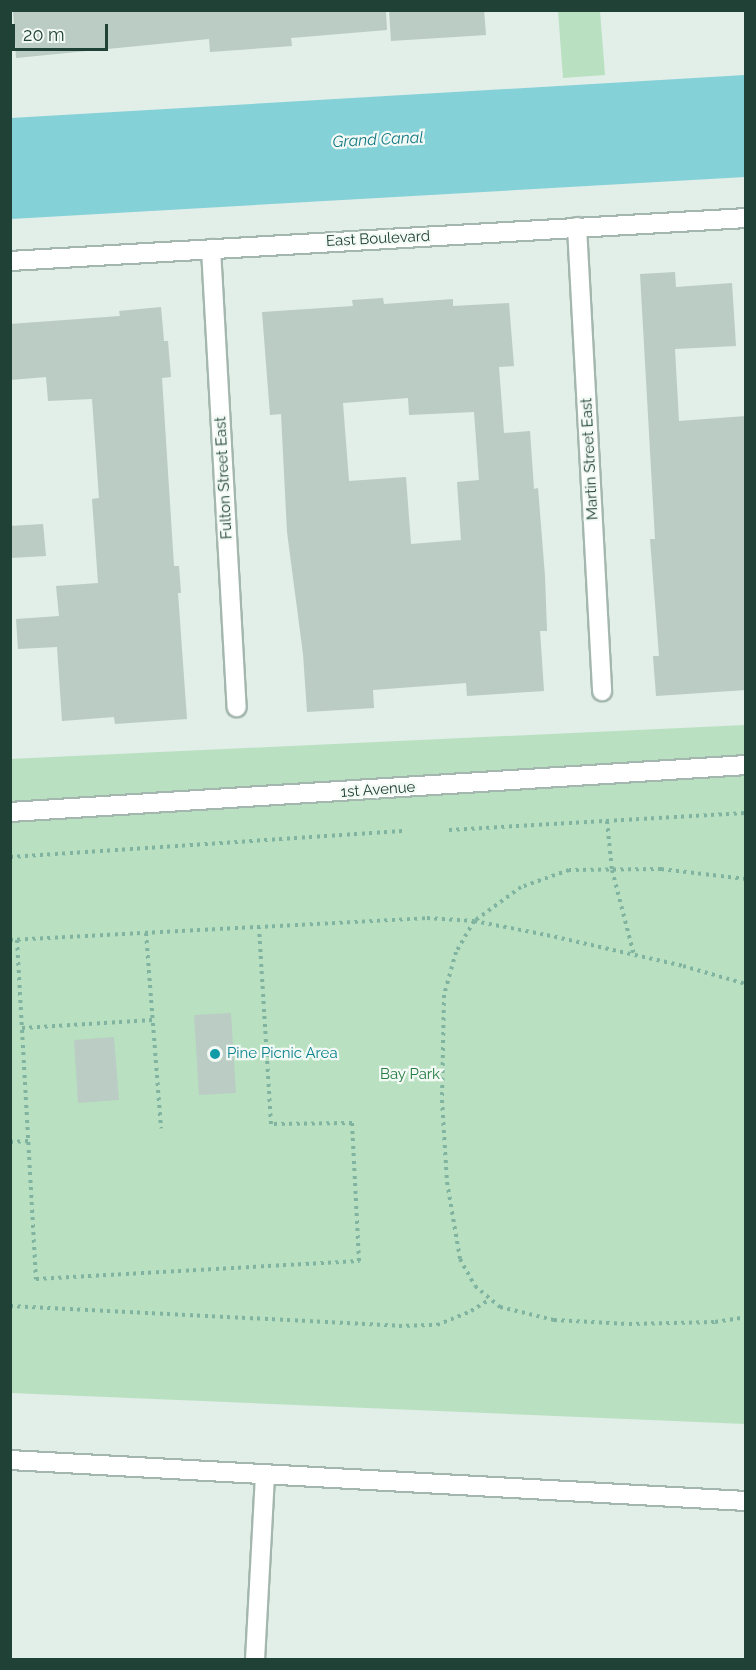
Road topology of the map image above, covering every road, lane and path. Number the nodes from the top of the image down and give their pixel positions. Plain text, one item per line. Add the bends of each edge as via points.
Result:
1 (746, 218) edge
2 (577, 227) junction
3 (211, 249) junction
4 (10, 261) edge
5 (602, 691) dead end
6 (237, 707) dead end
7 (746, 765) edge
8 (10, 812) edge
9 (746, 813) edge
10 (607, 821) junction
11 (449, 830) dead end
12 (402, 831) dead end
13 (10, 857) edge
14 (612, 870) junction
15 (746, 879) edge
16 (474, 921) junction
17 (259, 927) junction
18 (146, 933) junction
19 (10, 940) edge
20 (17, 940) junction
21 (634, 955) junction
22 (746, 984) edge
23 (153, 1020) junction
24 (22, 1028) junction
25 (161, 1128) dead end
26 (29, 1141) junction
27 (10, 1142) edge
28 (490, 1299) junction
29 (10, 1306) edge
30 (746, 1317) edge
31 (10, 1460) edge
32 (265, 1476) junction
33 (746, 1502) edge
34 (255, 1659) edge

1 - 2 street, East Boulevard
2 - 3 street, East Boulevard
2 - 5 street, Martin Street East
3 - 4 street, East Boulevard
3 - 6 street, Fulton Street East
7 - 8 street, 1st Avenue
9 - 10 path
10 - 11 path
10 - 14 path
12 - 13 path
14 - 15 path via 661,869
14 - 16 path via 569,870 521,887
14 - 21 path
16 - 17 path via 427,918
16 - 21 path
16 - 28 path via 456,952 444,995 442,1100 447,1182 458,1248 475,1286
17 - 18 path
17 - 26 path via 271,1124 352,1123 359,1261 36,1279
18 - 20 path
18 - 23 path
19 - 20 path
20 - 24 path
21 - 22 path
23 - 24 path
23 - 25 path
24 - 26 path
26 - 27 path
28 - 29 path via 437,1325 399,1326
28 - 30 path via 500,1307 554,1320 629,1324 716,1322
31 - 32 street
32 - 33 street
32 - 34 street

